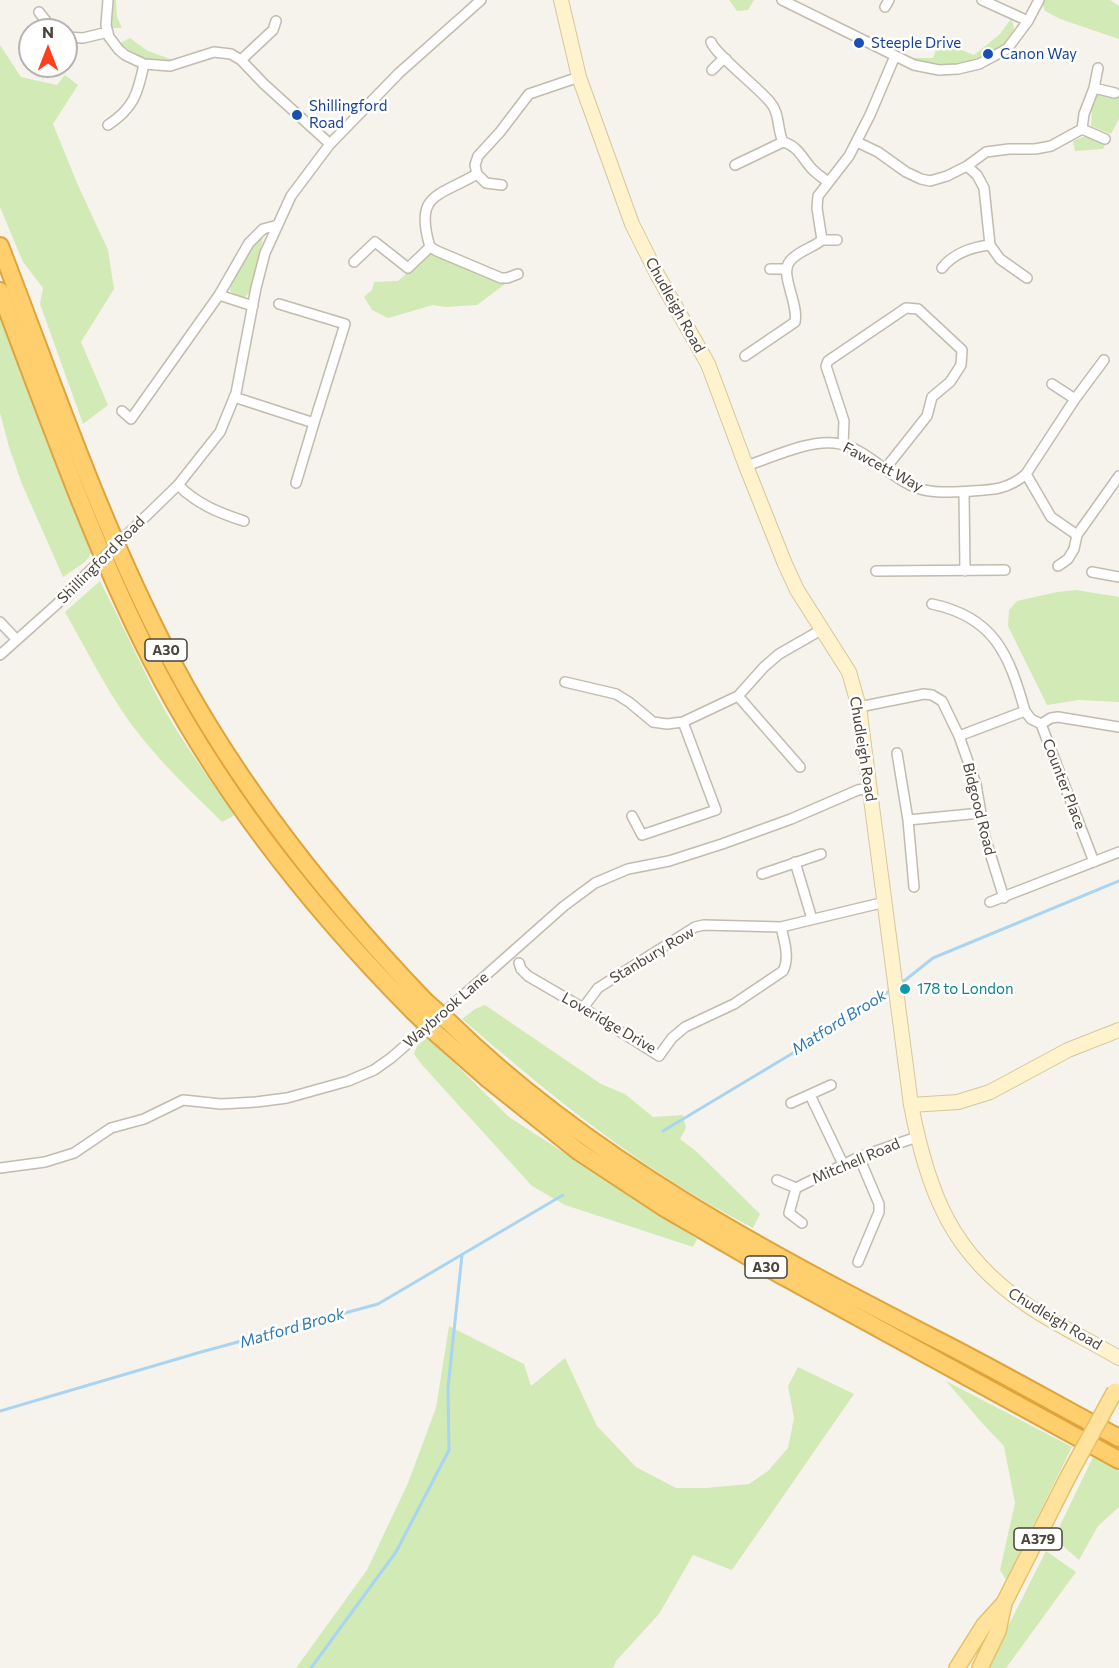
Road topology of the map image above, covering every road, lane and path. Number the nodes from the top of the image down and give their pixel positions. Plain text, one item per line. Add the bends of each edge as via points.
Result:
1 (108, 0) edge
2 (482, 0) edge
3 (561, 0) edge
4 (782, 0) edge
5 (982, 0) edge
6 (1039, 0) edge
7 (39, 12) dead end
8 (44, 18) edge
9 (276, 21) dead end
10 (1028, 21) junction
11 (108, 32) junction
12 (78, 38) edge
13 (711, 42) dead end
14 (895, 56) junction
15 (726, 59) junction
16 (242, 60) junction
17 (144, 64) junction
18 (1098, 68) dead end
19 (712, 70) dead end
20 (579, 77) junction
21 (1094, 87) junction
22 (1115, 93) dead end
23 (108, 125) dead end
24 (1082, 129) junction
25 (1105, 139) dead end
26 (783, 142) junction
27 (857, 142) junction
28 (330, 144) junction
29 (735, 165) dead end
30 (967, 166) junction
31 (477, 174) junction
32 (828, 182) junction
33 (502, 185) dead end
34 (278, 225) junction
35 (822, 240) junction
36 (837, 240) dead end
37 (990, 245) junction
38 (0, 246) edge
39 (430, 247) junction
40 (354, 262) dead end
41 (942, 268) dead end
42 (770, 269) dead end
43 (786, 269) junction
44 (518, 274) dead end
45 (1027, 278) dead end
46 (0, 291) edge
47 (219, 295) junction
48 (279, 304) dead end
49 (253, 306) junction
50 (745, 356) dead end
51 (1104, 360) dead end
52 (1052, 384) dead end
53 (234, 397) junction
54 (1075, 399) junction
55 (122, 411) dead end
56 (314, 423) junction
57 (843, 444) junction
58 (746, 466) junction
59 (885, 469) junction
60 (1026, 474) junction
61 (1119, 476) edge
62 (296, 483) dead end
63 (178, 485) junction
64 (964, 492) junction
65 (244, 521) dead end
66 (1077, 535) junction
67 (1058, 566) dead end
68 (1005, 570) dead end
69 (876, 571) dead end
70 (965, 571) junction
71 (1092, 572) dead end
72 (1119, 577) edge
73 (932, 604) dead end
74 (0, 622) edge
75 (821, 630) junction
76 (17, 640) junction
77 (0, 655) edge
78 (565, 682) dead end
79 (738, 696) junction
80 (859, 707) junction
81 (1025, 711) junction
82 (683, 722) junction
83 (1041, 724) junction
84 (1119, 727) edge
85 (959, 736) junction
86 (897, 753) dead end
87 (800, 767) dead end
88 (870, 788) junction
89 (981, 813) junction
90 (632, 816) dead end
91 (908, 820) junction
92 (1119, 852) edge
93 (821, 854) dead end
94 (795, 862) junction
95 (1094, 862) junction
96 (762, 874) dead end
97 (914, 887) dead end
98 (1004, 898) junction
99 (885, 902) junction
100 (990, 902) dead end
101 (812, 920) junction
102 (781, 927) junction
103 (519, 963) dead end
104 (419, 1005) junction
105 (583, 1008) junction
106 (444, 1029) junction
107 (1119, 1030) edge
108 (831, 1085) dead end
109 (810, 1095) junction
110 (791, 1103) dead end
111 (911, 1105) junction
112 (917, 1137) junction
113 (859, 1157) junction
114 (843, 1164) junction
115 (0, 1168) edge
116 (777, 1180) dead end
117 (796, 1188) junction
118 (802, 1223) dead end
119 (858, 1262) dead end
120 (1119, 1358) edge
121 (1117, 1387) edge
122 (1119, 1438) edge
123 (1119, 1460) edge
124 (1004, 1603) junction
125 (957, 1668) edge
126 (980, 1668) edge

1 - 11 street
2 - 28 street, Shillingford Road via 399,73
3 - 20 street, Chudleigh Road
4 - 14 street
5 - 10 street
6 - 10 street
7 - 8 street
9 - 16 street via 273,30
10 - 14 street via 1007,49 962,69 927,69
11 - 12 street
11 - 17 street via 118,50
13 - 15 street
14 - 27 street
15 - 19 street
15 - 26 street via 772,104
16 - 17 street via 221,52 170,66
16 - 28 street
17 - 23 street via 133,102
18 - 21 street
20 - 31 street via 529,94 478,156
20 - 58 street, Chudleigh Road via 632,224 708,364
21 - 22 street
21 - 24 street
24 - 25 street
24 - 30 street via 1051,146 986,152
26 - 29 street
26 - 32 street via 798,150
27 - 30 street via 925,180 942,178
27 - 32 street
28 - 34 street, Shillingford Road via 291,196
30 - 37 street via 984,188
31 - 33 street via 486,183
31 - 39 street via 429,202 424,215
32 - 35 street via 816,203
34 - 47 street via 263,230 249,243
34 - 49 street, Shillingford Road via 265,253
35 - 36 street
35 - 43 street via 797,254
37 - 41 street via 960,254
37 - 45 street via 1000,259
38 - 104 highway, A30 via 80,456 162,643 257,802
39 - 40 street via 408,268 375,242
39 - 44 street via 501,278
42 - 43 street
43 - 50 street via 796,309 795,322
46 - 104 highway, A30 via 76,491 133,621 182,714 284,867 329,922
47 - 49 street
47 - 55 street via 131,419
48 - 56 street via 345,324
49 - 53 street, Shillingford Road
51 - 54 street, Fawcett Way
52 - 54 street
53 - 56 street
53 - 63 street, Shillingford Road via 220,432
54 - 60 street, Fawcett Way
56 - 62 street
57 - 58 street, Fawcett Way via 822,442
57 - 59 street, Fawcett Way
57 - 59 street via 844,421 826,366 828,361 906,308 918,309 962,350 961,364 950,382 932,397 927,416
58 - 75 street, Chudleigh Road via 797,590
59 - 64 street, Fawcett Way via 928,491
60 - 64 street, Fawcett Way via 998,490
60 - 66 street via 1051,517
61 - 66 street
63 - 65 street via 215,512
63 - 76 street, Shillingford Road, bridge
64 - 70 street
66 - 67 street via 1068,559
68 - 70 street
69 - 70 street
71 - 72 street
73 - 81 street via 968,616 997,642
74 - 76 street
75 - 79 street via 780,654
75 - 80 street, Chudleigh Road via 849,672
76 - 77 street, Shillingford Road
78 - 82 street via 616,694 653,722
79 - 82 street
79 - 87 street
80 - 85 street, Bidgood Road via 932,695 947,708
80 - 88 street, Chudleigh Road
81 - 83 street, Counter Place
81 - 85 street
82 - 90 street via 716,810 642,835
83 - 84 street via 1058,717
83 - 95 street, Counter Place
85 - 89 street, Bidgood Road via 976,784
86 - 91 street
88 - 99 street, Chudleigh Road
88 - 115 street, Waybrook Lane via 722,844 628,869 595,883 399,1051 364,1075 287,1098 221,1104 183,1100 144,1119 111,1128 74,1153 45,1162
89 - 91 street
89 - 98 street, Bidgood Road
91 - 97 street
92 - 95 street
93 - 94 street
94 - 96 street
94 - 101 street
95 - 98 street
98 - 100 street
99 - 101 street, Stanbury Row
99 - 111 street, Chudleigh Road
101 - 102 street, Stanbury Row
102 - 105 street, Stanbury Row via 695,927 598,988
102 - 105 street, Loveridge Drive via 786,949 783,971 734,1004 685,1027 658,1056
103 - 105 street, Loveridge Drive via 528,976
104 - 106 highway, A30, bridge
106 - 122 highway, A30 via 617,1158 691,1206
106 - 123 highway, A30 via 488,1079 578,1151 663,1207
107 - 111 street via 1068,1050 990,1092 958,1102
108 - 109 street
109 - 110 street
109 - 114 street
111 - 112 street, Chudleigh Road
112 - 113 street, Mitchell Road
112 - 120 street, Chudleigh Road via 941,1209 980,1267 1029,1307
113 - 114 street, Mitchell Road
113 - 119 street via 879,1212
114 - 117 street, Mitchell Road
116 - 117 street, Mitchell Road
117 - 118 street, Mitchell Road via 789,1213
121 - 124 main road, A379, bridge
124 - 125 main road, A379 via 984,1625
124 - 126 main road, A379 via 998,1631

